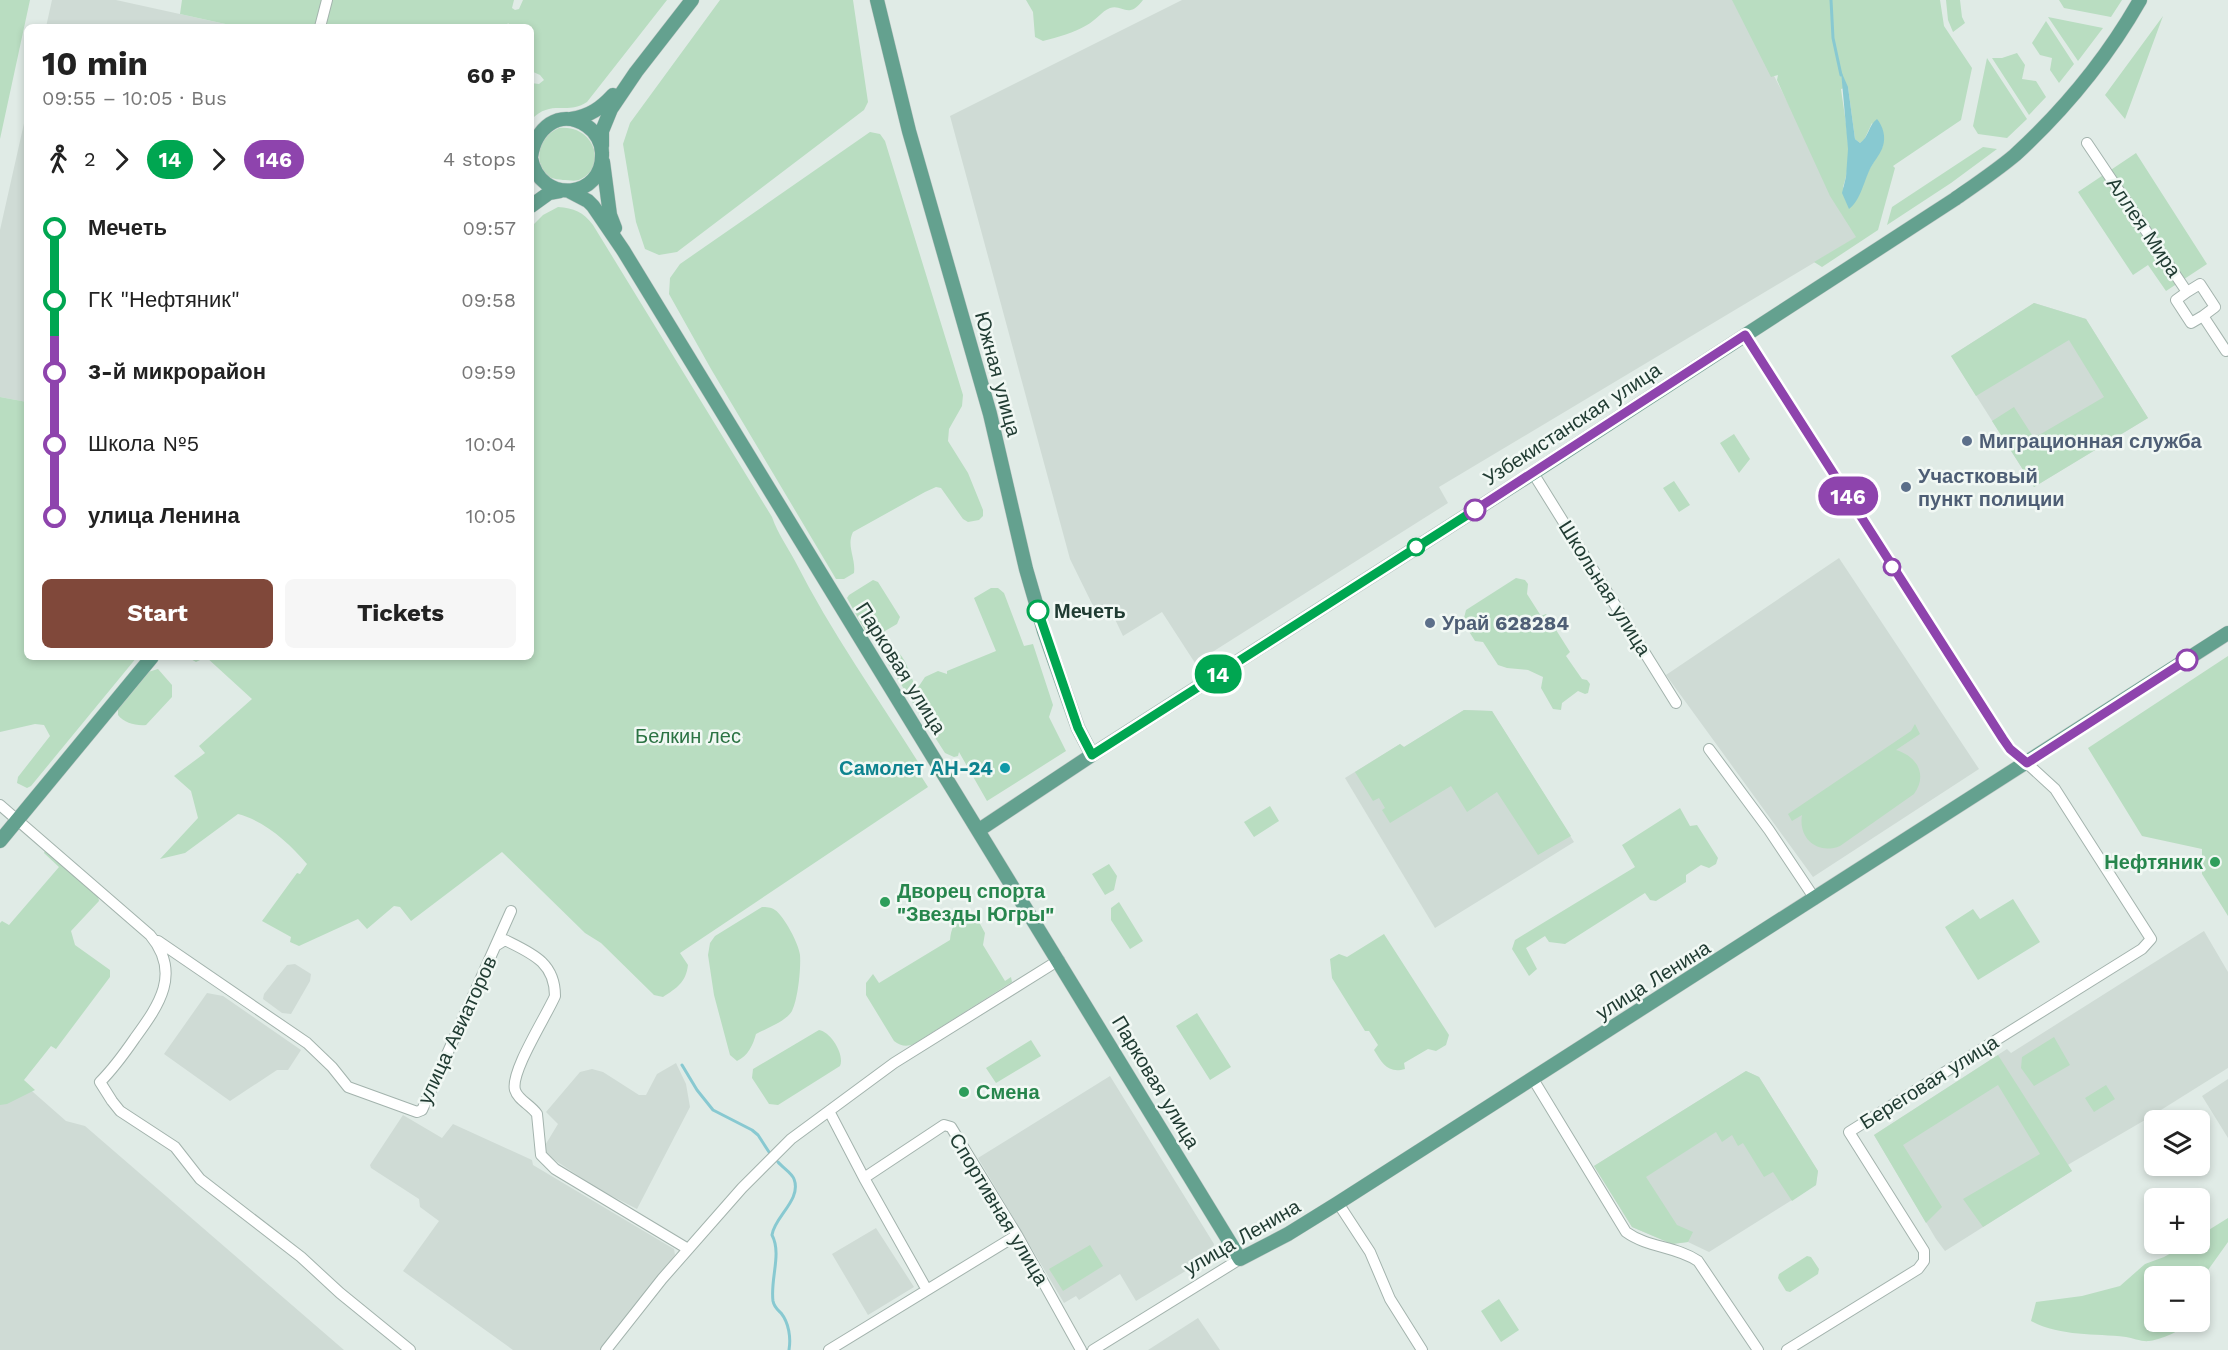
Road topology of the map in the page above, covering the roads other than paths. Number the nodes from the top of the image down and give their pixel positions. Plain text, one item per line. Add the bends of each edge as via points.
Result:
1 (327, 0) edge
2 (692, 0) edge
3 (877, 0) edge
4 (2140, 0) edge
5 (321, 24) edge
6 (636, 72) junction
7 (565, 120) junction
8 (2087, 143) dead end
9 (534, 146) edge
10 (602, 152) junction
11 (534, 169) edge
12 (567, 191) junction
13 (534, 204) edge
14 (623, 250) junction
15 (2187, 292) junction
16 (2203, 316) junction
17 (1745, 335) junction
18 (2226, 351) dead end
19 (1533, 473) junction
20 (2228, 633) edge
21 (150, 660) edge
22 (1676, 703) dead end
23 (1709, 749) dead end
24 (1092, 755) junction
25 (2027, 763) junction
26 (0, 805) edge
27 (18, 821) junction
28 (979, 830) junction
29 (2, 839) edge
30 (1815, 899) junction
31 (511, 912) dead end
32 (150, 935) junction
33 (497, 945) junction
34 (1059, 960) junction
35 (1533, 1079) junction
36 (829, 1111) junction
37 (864, 1178) junction
38 (1338, 1203) junction
39 (1017, 1235) junction
40 (688, 1249) junction
41 (1240, 1259) junction
42 (927, 1290) junction
43 (410, 1350) edge
44 (606, 1350) edge
45 (829, 1350) edge
46 (1081, 1350) edge
47 (1093, 1350) edge
48 (1422, 1350) edge
49 (1758, 1350) edge
50 (1787, 1350) edge

1 - 5 street
2 - 6 main road
3 - 24 main road, Южная улица via 909,131 990,414 1026,569 1074,719
4 - 17 main road, Узбекистанская улица via 2104,57 2014,155 1955,199
6 - 7 main road via 595,112
6 - 10 main road via 604,122
7 - 9 main road via 543,128
7 - 10 main road via 591,129
8 - 15 street, Аллея Мира
10 - 12 main road via 601,167 591,182
10 - 14 main road, Парковая улица via 610,215
11 - 12 main road via 554,189
12 - 13 main road via 549,193
12 - 14 main road, Парковая улица via 593,206
14 - 28 main road, Парковая улица
15 - 16 street, Аллея Мира via 2176,300 2191,323
15 - 16 street, Аллея Мира via 2200,284 2215,307
16 - 18 street
17 - 19 main road, Узбекистанская улица
17 - 25 street via 2003,739
19 - 22 street, Школьная улица
19 - 24 main road, Узбекистанская улица
20 - 25 main road, улица Ленина
21 - 27 main road
23 - 30 street
24 - 28 main road, Узбекистанская улица
25 - 30 main road, улица Ленина
25 - 50 street, Береговая улица via 2055,789 2151,939 2142,949 1849,1132 1924,1251 1924,1261 1918,1269
26 - 27 street
27 - 29 main road
27 - 32 street
28 - 34 main road, Парковая улица
30 - 35 main road, улица Ленина
31 - 33 street, улица Авиаторов
32 - 33 street, улица Авиаторов via 307,1043 348,1087 417,1112 422,1110
32 - 43 street via 166,964 164,989 150,1017 100,1082 120,1111 175,1147 200,1179 301,1257
33 - 40 street via 505,940 536,955 552,973 555,985 555,996 515,1080 518,1096 539,1119 541,1155 555,1169
34 - 36 street via 894,1063
34 - 41 main road, Парковая улица
35 - 38 main road, улица Ленина
35 - 49 street via 1626,1232 1698,1261
36 - 37 street
36 - 40 street via 779,1151
37 - 39 street, Спортивная улица via 948,1125
37 - 42 street
38 - 41 main road, улица Ленина
38 - 48 street via 1370,1252 1390,1299
39 - 42 street
39 - 46 street, Спортивная улица
40 - 44 street
41 - 47 street, улица Ленина
42 - 45 street

